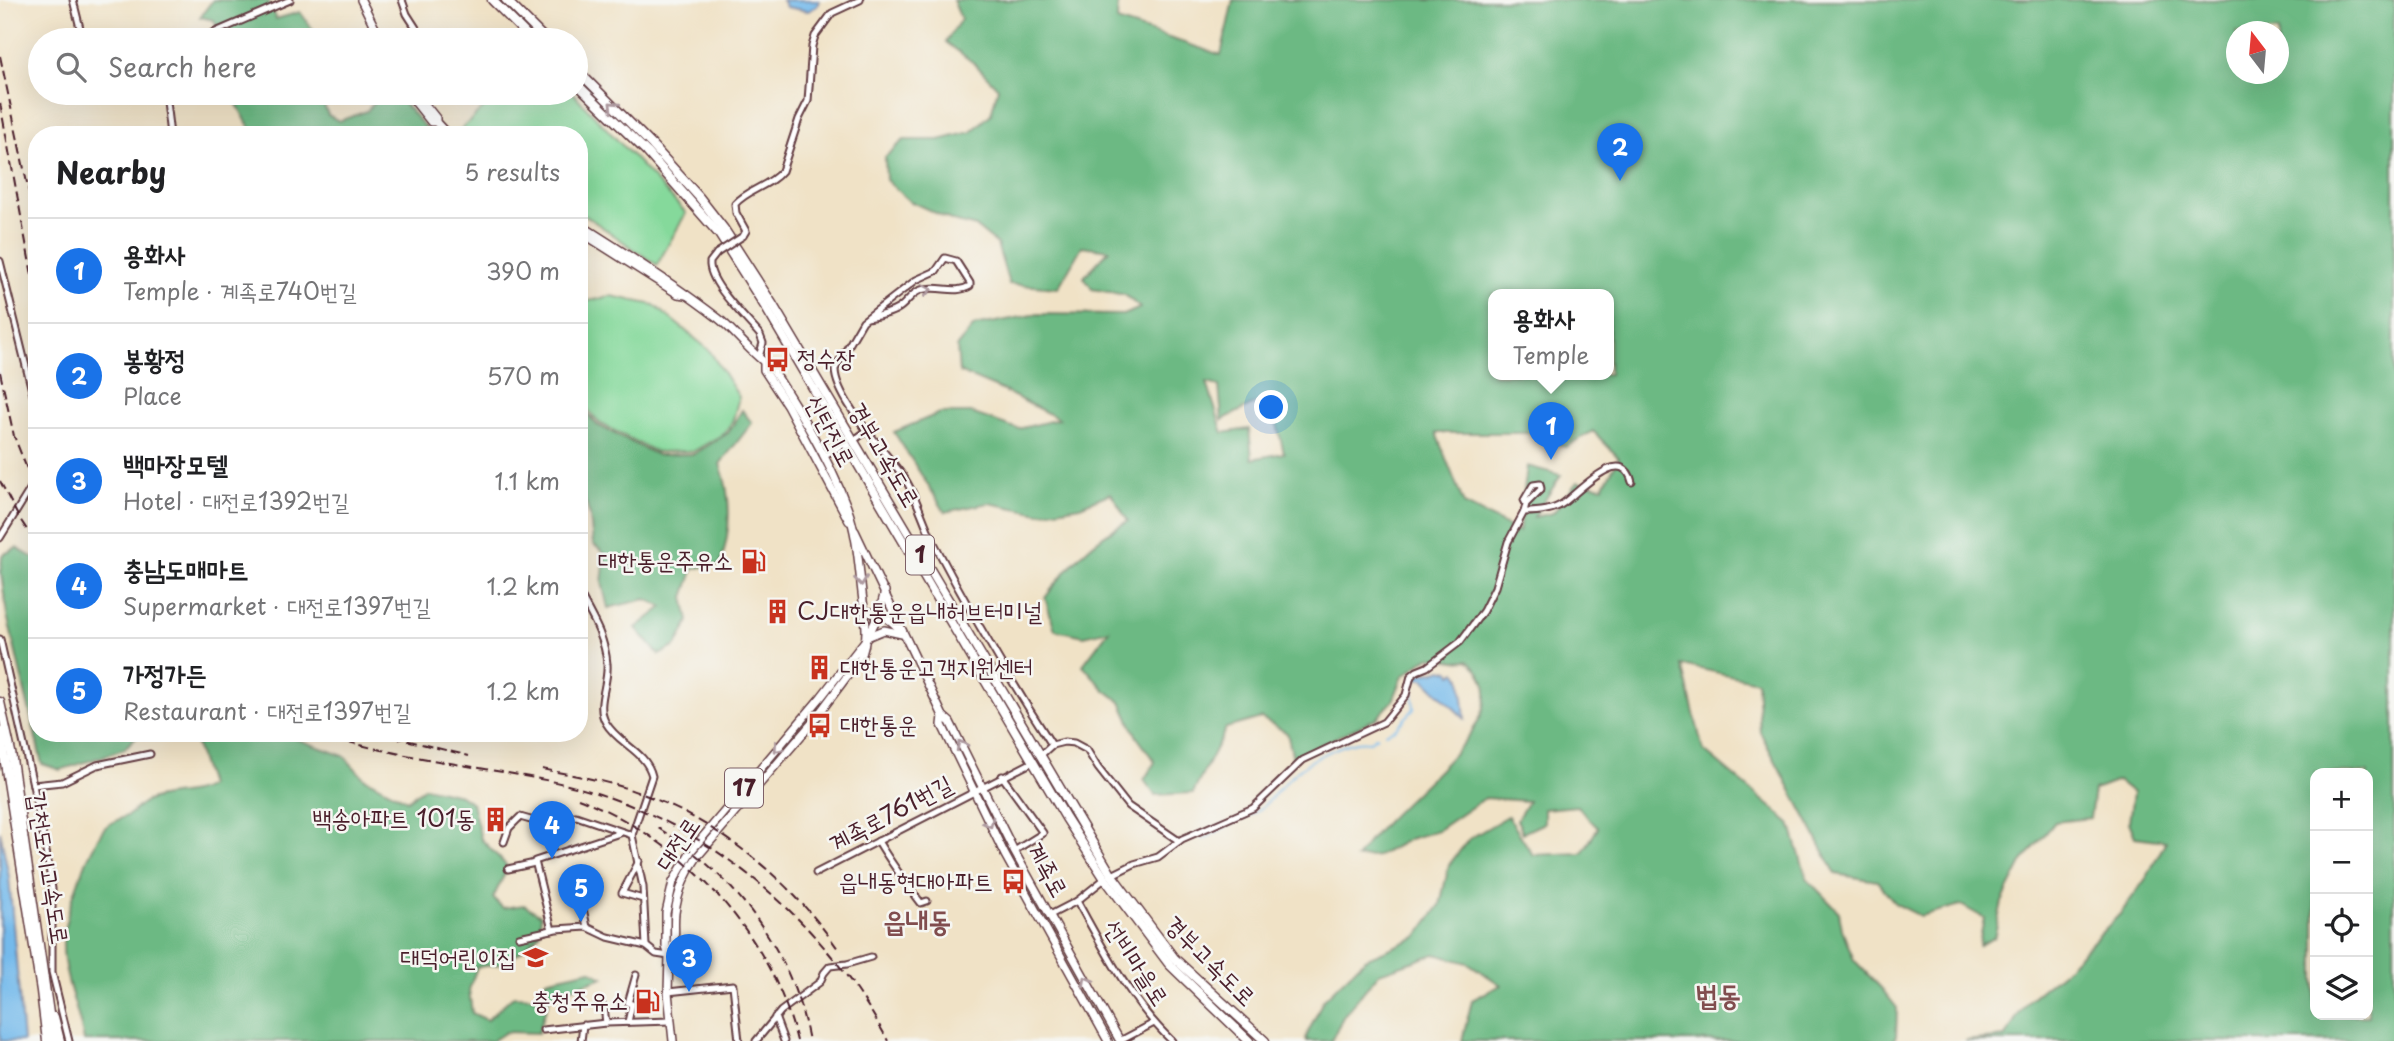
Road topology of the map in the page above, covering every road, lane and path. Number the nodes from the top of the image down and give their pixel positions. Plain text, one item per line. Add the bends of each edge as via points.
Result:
1 (73, 0) edge
2 (290, 0) edge
3 (360, 0) edge
4 (402, 0) edge
5 (492, 0) edge
6 (506, 0) edge
7 (860, 0) edge
8 (80, 28) edge
9 (225, 28) edge
10 (375, 28) edge
11 (416, 28) dead end
12 (520, 28) edge
13 (535, 28) edge
14 (588, 81) edge
15 (588, 95) edge
16 (167, 105) edge
17 (418, 105) edge
18 (426, 105) edge
19 (436, 122) junction
20 (169, 126) edge
21 (440, 126) edge
22 (588, 230) edge
23 (588, 237) edge
24 (0, 261) edge
25 (686, 295) junction
26 (867, 318) junction
27 (762, 360) junction
28 (28, 375) edge
29 (868, 430) junction
30 (857, 438) dead end
31 (841, 446) dead end
32 (823, 456) junction
33 (1632, 482) dead end
34 (28, 493) edge
35 (1525, 502) dead end
36 (1524, 512) junction
37 (851, 525) junction
38 (0, 538) edge
39 (885, 591) junction
40 (588, 609) edge
41 (864, 611) junction
42 (879, 614) junction
43 (906, 635) junction
44 (867, 638) junction
45 (0, 639) edge
46 (0, 702) edge
47 (943, 716) junction
48 (0, 731) edge
49 (1052, 745) junction
50 (150, 754) dead end
51 (1040, 756) dead end
52 (1029, 764) dead end
53 (1002, 776) junction
54 (33, 785) junction
55 (982, 786) junction
56 (974, 791) junction
57 (620, 833) junction
58 (632, 835) junction
59 (878, 841) junction
60 (1179, 841) junction
61 (504, 842) dead end
62 (1014, 851) junction
63 (639, 861) junction
64 (535, 863) junction
65 (508, 869) dead end
66 (816, 873) dead end
67 (1114, 874) dead end
68 (1102, 881) dead end
69 (643, 899) junction
70 (927, 901) dead end
71 (1077, 901) junction
72 (582, 904) dead end
73 (1050, 915) junction
74 (587, 927) junction
75 (552, 930) junction
76 (519, 937) dead end
77 (646, 946) junction
78 (669, 956) junction
79 (871, 957) dead end
80 (636, 975) dead end
81 (668, 992) junction
82 (48, 1001) junction
83 (604, 1007) dead end
84 (775, 1017) junction
85 (671, 1021) junction
86 (628, 1022) junction
87 (606, 1023) junction
88 (1154, 1023) junction
89 (583, 1025) junction
90 (543, 1030) dead end
91 (44, 1041) edge
92 (53, 1041) edge
93 (60, 1041) edge
94 (69, 1041) edge
95 (581, 1041) edge
96 (673, 1041) edge
97 (739, 1041) edge
98 (756, 1041) edge
99 (784, 1041) edge
100 (1108, 1041) edge
101 (1120, 1041) edge
102 (1172, 1041) edge
103 (1250, 1041) edge
104 (1265, 1041) edge

1 - 8 street
2 - 9 street
3 - 10 main road
4 - 11 street
5 - 12 highway
6 - 13 highway
7 - 27 street, bridge via 832,13 815,36 808,101 782,171 735,204 746,231 710,262 717,284 762,339
104 -> 14 highway, 경부고속도로 / 1 via 1174,958 1111,874 724,229 652,145
15 - 103 highway, 경부고속도로 / 1 via 647,152 719,234 1105,879 1169,964
16 - 20 street
17 - 19 main road
18 - 19 main road
19 - 21 main road
22 - 25 main road, 신탄진로
23 - 25 main road, 신탄진로
24 - 28 street
25 - 27 main road, 신탄진로 via 719,318
26 -> 26 street via 899,308 921,290 962,290 970,283 956,261 945,258 936,271 916,280
26 - 29 street via 835,376
27 - 32 main road, 신탄진로 via 794,401
27 - 37 main road, 신탄진로
29 - 30 street
29 - 49 street via 905,478 935,545
31 - 32 street
32 - 37 main road, 신탄진로
33 - 36 street via 1628,471 1616,468 1596,476 1562,505
34 - 38 street
35 - 36 street
36 - 60 street via 1483,611 1460,642 1411,676 1406,695 1384,722 1303,760 1253,808
37 - 39 main road, 신탄진로
37 -> 41 main road
39 - 42 main road, 대전로 / 17
39 - 43 main road, 계족로
40 - 58 street via 600,630 607,660 602,716 646,762 652,776
41 - 42 main road
41 - 44 main road
42 - 43 main road
42 - 44 main road, 대전로 / 17
43 - 44 main road via 888,630
43 - 47 main road, 계족로
44 - 78 main road, 대전로 / 17 via 860,659 840,689 686,873 675,916 675,945
45 - 54 street
46 - 82 highway, 갑천도시고속도로
55 -> 47 main road, 계족로
47 - 56 main road, 계족로 via 942,725
48 - 91 highway, 갑천도시고속도로 via 41,991
49 - 51 street
49 - 60 street via 1074,743 1087,750 1128,806
50 - 54 street via 97,765 62,782
52 - 53 street, 계족로761번길
53 - 55 street, 계족로761번길
53 - 62 street via 1043,833
54 - 94 street via 52,890 52,972
55 - 56 street, 계족로761번길
55 - 62 main road, 계족로
56 - 59 street, 계족로761번길
56 -> 100 main road, 계족로
57 - 58 street
57 - 61 street via 576,816 569,817 562,829 520,817
57 - 64 street
58 - 63 street
59 - 66 street, 계족로761번길
59 - 70 street via 921,903
60 - 67 street via 1158,857
62 - 73 main road, 계족로
63 - 69 street
63 - 69 street via 622,893
64 - 65 street
64 - 75 street
68 - 71 street
69 - 77 street
71 - 73 street
71 - 88 street, 선비마을로 via 1119,977
72 - 74 street
101 -> 73 main road, 계족로
74 - 75 street
74 - 77 street
75 - 76 street
77 - 78 street
78 - 81 main road, 대전로 / 17
79 - 84 street via 830,966 820,982
80 - 86 street
81 - 85 main road, 대전로 / 17
81 - 97 street via 733,985
82 - 92 highway, 갑천도시고속도로
82 - 93 highway
83 - 87 street
84 - 98 street
84 - 99 street
85 - 86 street
85 - 96 main road, 대전로 / 17
86 - 87 street
87 - 89 street
88 - 101 street
88 - 102 street, 선비마을로
89 - 90 street
89 - 95 street

